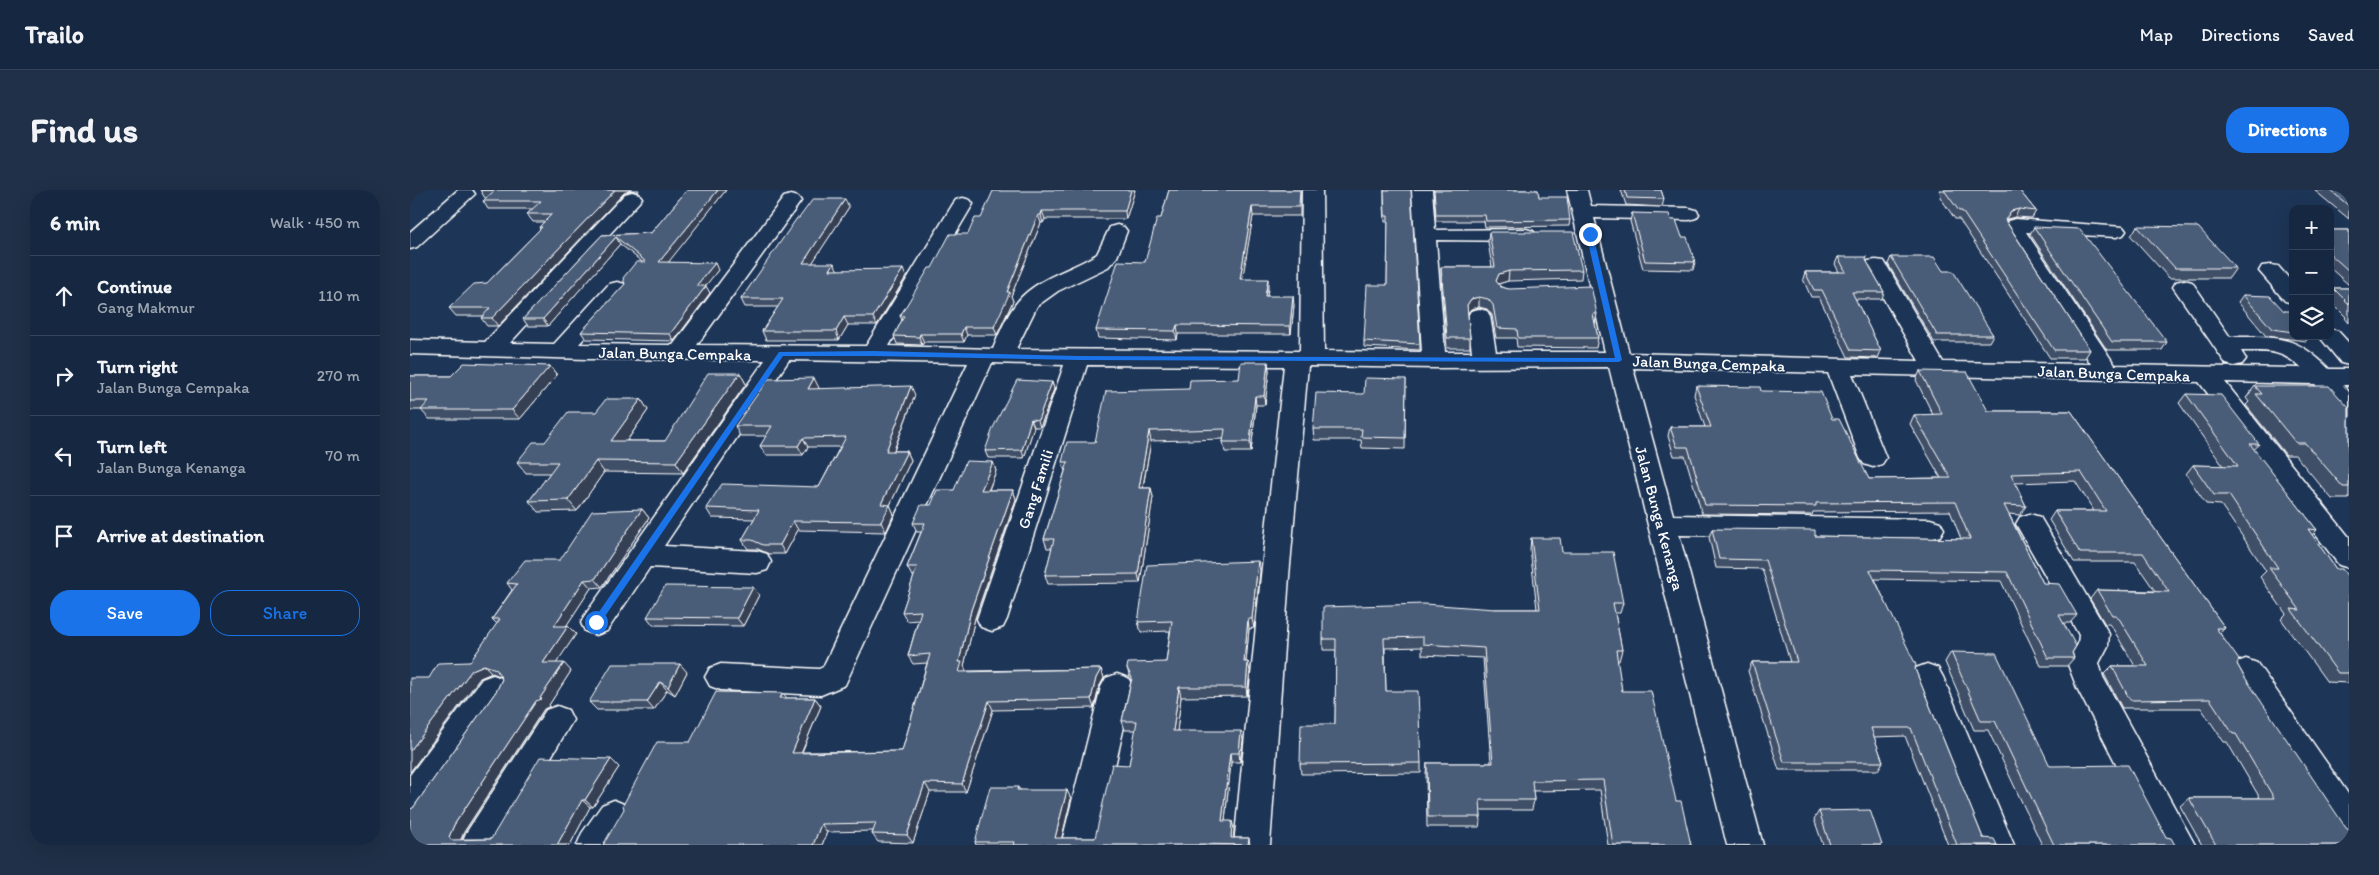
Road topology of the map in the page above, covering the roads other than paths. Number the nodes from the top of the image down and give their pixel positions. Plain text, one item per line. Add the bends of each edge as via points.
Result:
1 (1312, 190) edge
2 (1422, 190) edge
3 (1577, 190) edge
4 (464, 194) dead end
5 (632, 198) dead end
6 (791, 201) dead end
7 (963, 204) dead end
8 (1584, 212) junction
9 (1689, 214) dead end
10 (2116, 230) dead end
11 (1117, 231) dead end
12 (1590, 234) junction
13 (1439, 235) dead end
14 (410, 243) edge
15 (1876, 266) dead end
16 (2270, 271) dead end
17 (2184, 287) dead end
18 (617, 289) dead end
19 (2292, 295) edge
20 (1479, 316) dead end
21 (2333, 340) edge
22 (2224, 344) junction
23 (410, 347) edge
24 (491, 349) junction
25 (560, 351) junction
26 (680, 352) junction
27 (873, 353) junction
28 (781, 354) junction
29 (992, 357) junction
30 (1078, 358) junction
31 (1305, 358) junction
32 (2349, 358) edge
33 (1619, 360) junction
34 (1434, 361) junction
35 (1485, 361) junction
36 (1837, 366) junction
37 (1935, 369) junction
38 (2108, 372) junction
39 (2206, 375) junction
40 (2247, 376) junction
41 (2321, 377) junction
42 (2349, 377) edge
43 (2349, 408) edge
44 (1873, 458) dead end
45 (2030, 524) dead end
46 (1662, 525) junction
47 (1930, 529) dead end
48 (642, 556) junction
49 (2349, 557) edge
50 (757, 562) dead end
51 (992, 619) dead end
52 (596, 622) dead end
53 (2246, 672) dead end
54 (721, 677) dead end
55 (1928, 677) dead end
56 (1117, 687) dead end
57 (493, 688) dead end
58 (557, 720) dead end
59 (410, 803) edge
60 (614, 816) dead end
61 (2349, 824) edge
62 (479, 845) edge
63 (595, 845) edge
64 (1079, 845) edge
65 (1252, 845) edge
66 (1745, 845) edge
67 (1996, 845) edge
68 (2178, 845) edge

1 - 31 street
2 - 34 street
3 - 8 street, Jalan Bunga Kenanga
4 - 14 street
5 - 24 street
6 - 26 street
7 - 27 street
8 - 9 street
8 - 12 street, Jalan Bunga Kenanga
10 - 38 street via 2015,224 2013,227
11 - 29 street via 1106,257 1100,262 1051,286 1026,304
12 - 13 street
12 - 33 street, Jalan Bunga Kenanga via 1593,288
15 - 37 street
16 - 19 street
17 - 22 street
18 - 25 street
20 - 35 street
21 - 32 street
22 - 40 street
22 - 41 street via 2289,348
23 - 24 street, Jalan Bunga Cempaka
24 - 25 street, Jalan Bunga Cempaka
25 - 26 street, Jalan Bunga Cempaka
26 - 28 street, Jalan Bunga Cempaka
27 - 28 street, Jalan Bunga Cempaka
27 - 29 street, Jalan Bunga Cempaka
28 - 48 street
29 - 30 street, Jalan Bunga Cempaka
29 - 54 street via 834,676 821,682
30 - 31 street, Jalan Bunga Cempaka
30 - 51 street, Gang Famili
31 - 34 street, Jalan Bunga Cempaka
31 - 65 street via 1275,576
33 - 35 street, Jalan Bunga Cempaka
33 - 36 street, Jalan Bunga Cempaka
33 - 46 street, Jalan Bunga Kenanga
34 - 35 street, Jalan Bunga Cempaka
36 - 37 street, Jalan Bunga Cempaka
36 - 44 street
37 - 38 street, Jalan Bunga Cempaka via 1974,369 1983,385 1991,389 2039,388 2034,370
38 - 39 street, Jalan Bunga Cempaka
39 - 40 street, Jalan Bunga Cempaka
39 - 49 street
40 - 41 street, Jalan Bunga Cempaka
41 - 42 street, Jalan Bunga Cempaka
41 - 43 street
45 - 68 street via 2094,634 2093,646 2083,662 2088,679
46 - 47 street
46 - 66 street, Jalan Bunga Kenanga
48 - 50 street
48 - 52 street
53 - 61 street
55 - 67 street
56 - 64 street
57 - 59 street
58 - 62 street
60 - 63 street

